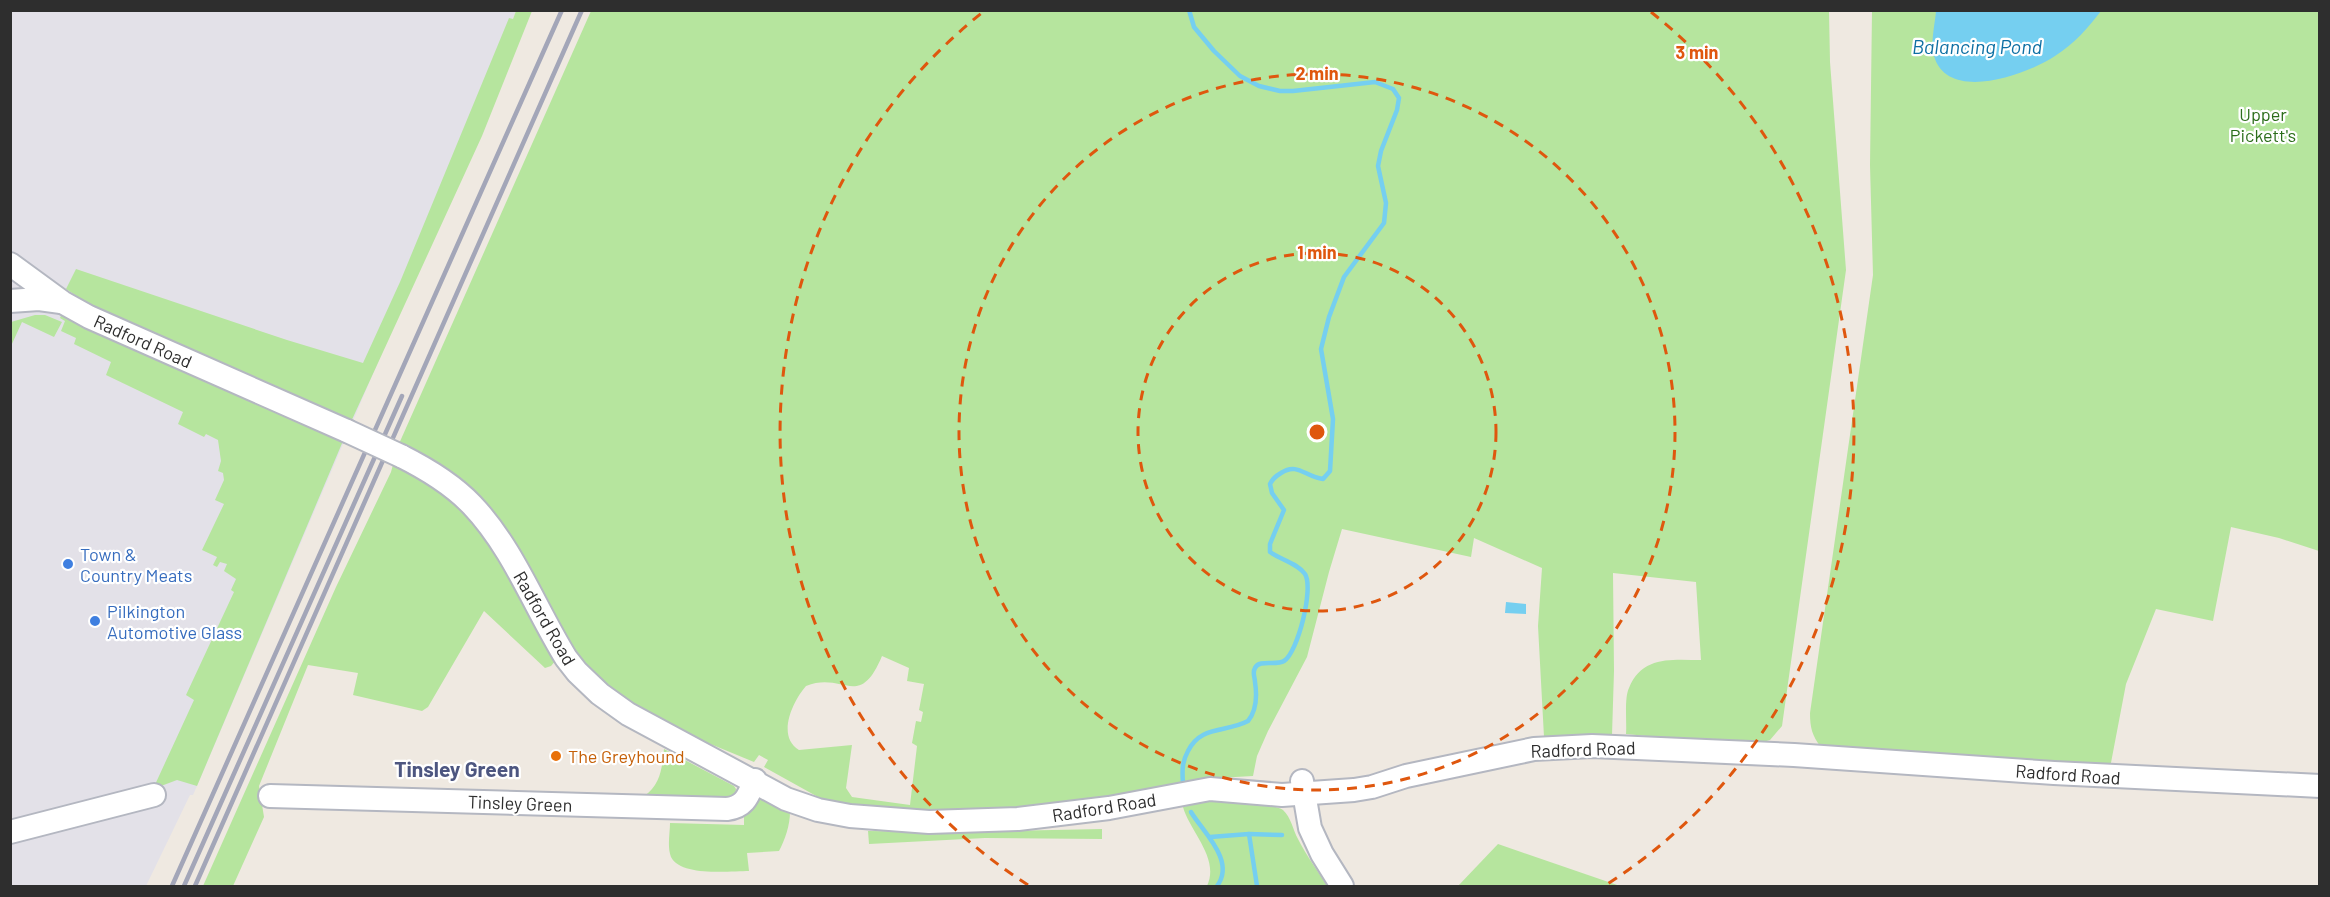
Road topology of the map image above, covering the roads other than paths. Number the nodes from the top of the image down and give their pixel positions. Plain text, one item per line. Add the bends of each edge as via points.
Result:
1 (10, 264) edge
2 (10, 301) edge
3 (62, 302) junction
4 (755, 780) junction
5 (2319, 786) edge
6 (1311, 787) junction
7 (154, 795) dead end
8 (270, 795) dead end
9 (10, 832) edge
10 (1340, 883) edge

1 - 3 street, Radford Road
2 - 3 street, Radford Road
3 - 4 street, Radford Road, bridge via 401,456 452,487 483,518 503,547 577,672 635,718
4 - 6 street, Radford Road via 786,799 818,810 929,822 1050,816 1218,789 1275,795
4 - 8 street, Tinsley Green via 744,802 727,809
5 - 6 street, Radford Road via 1619,746 1534,749 1414,774 1372,787
6 - 10 street via 1310,828
7 - 9 street

